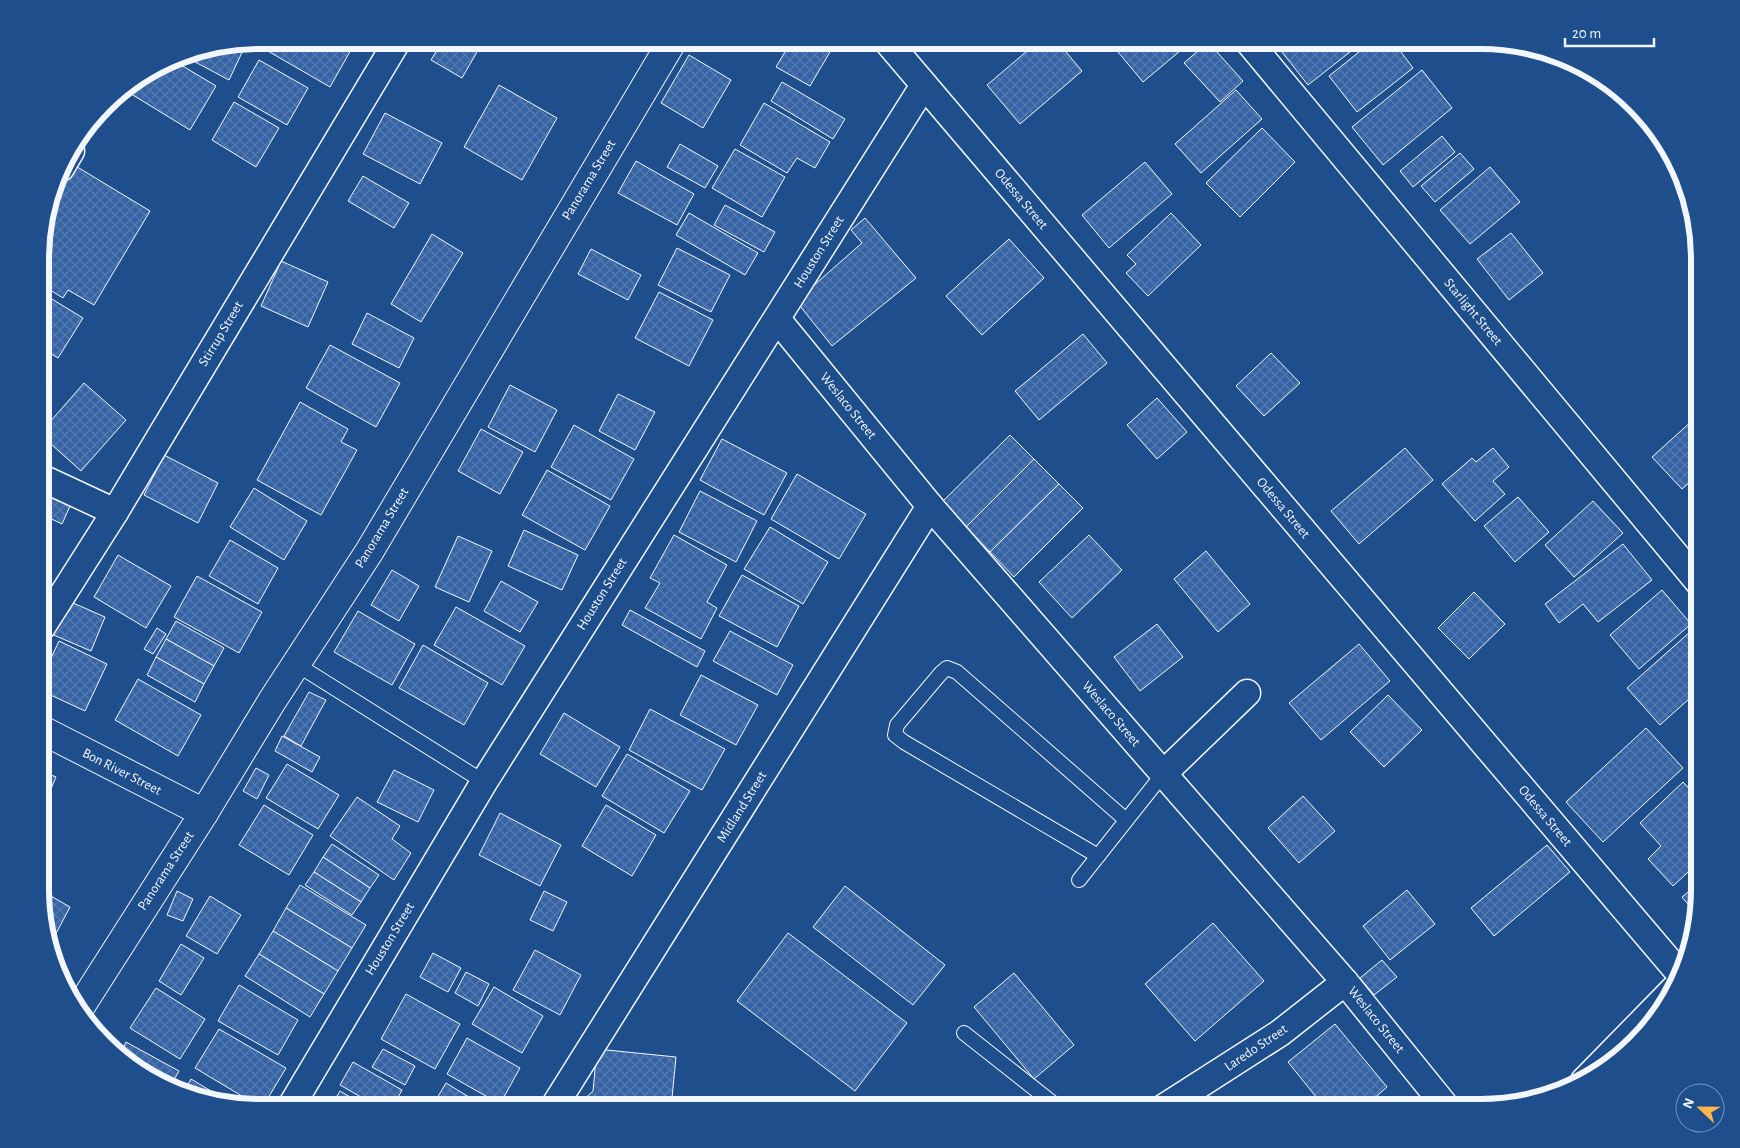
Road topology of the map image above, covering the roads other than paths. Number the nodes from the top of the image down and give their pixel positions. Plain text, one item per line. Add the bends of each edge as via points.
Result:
1 (393, 49) edge
2 (668, 49) edge
3 (894, 49) edge
4 (1254, 49) edge
5 (924, 85) junction
6 (776, 319) junction
7 (49, 481) edge
8 (930, 506) junction
9 (115, 512) junction
10 (1691, 573) edge
11 (49, 616) edge
12 (296, 664) junction
13 (1247, 693) dead end
14 (49, 734) edge
15 (1163, 774) junction
16 (484, 782) junction
17 (204, 813) junction
18 (1126, 820) junction
19 (1098, 856) junction
20 (1079, 880) dead end
21 (1676, 969) edge
22 (1345, 982) junction
23 (83, 1003) edge
24 (1652, 1011) edge
25 (964, 1034) dead end
26 (1607, 1057) edge
27 (295, 1099) edge
28 (560, 1099) edge
29 (1047, 1099) edge
30 (1177, 1099) edge
31 (1440, 1099) edge

1 - 9 street, Stirrup Street
2 - 12 street, Panorama Street via 369,552
3 - 5 street, Odessa Street
4 - 10 street, Starlight Street
5 - 6 street, Houston Street
5 - 21 street, Odessa Street
6 - 8 street, Weslaco Street
6 - 16 street, Houston Street
7 - 9 street
8 - 15 street, Weslaco Street
8 - 28 street, Midland Street
9 - 11 street, Stirrup Street
12 - 16 lane
12 - 17 street, Panorama Street
13 - 15 street
14 - 17 street, Bon River Street
15 - 18 lane
15 - 22 street, Weslaco Street
16 - 27 street, Houston Street
17 - 23 street, Panorama Street
18 - 19 lane
18 - 19 lane via 957,672 947,668 941,673 896,725 895,734 904,742
19 - 20 lane
22 - 30 street, Laredo Street via 1280,1033
22 - 31 street, Weslaco Street
24 - 26 street
25 - 29 lane

